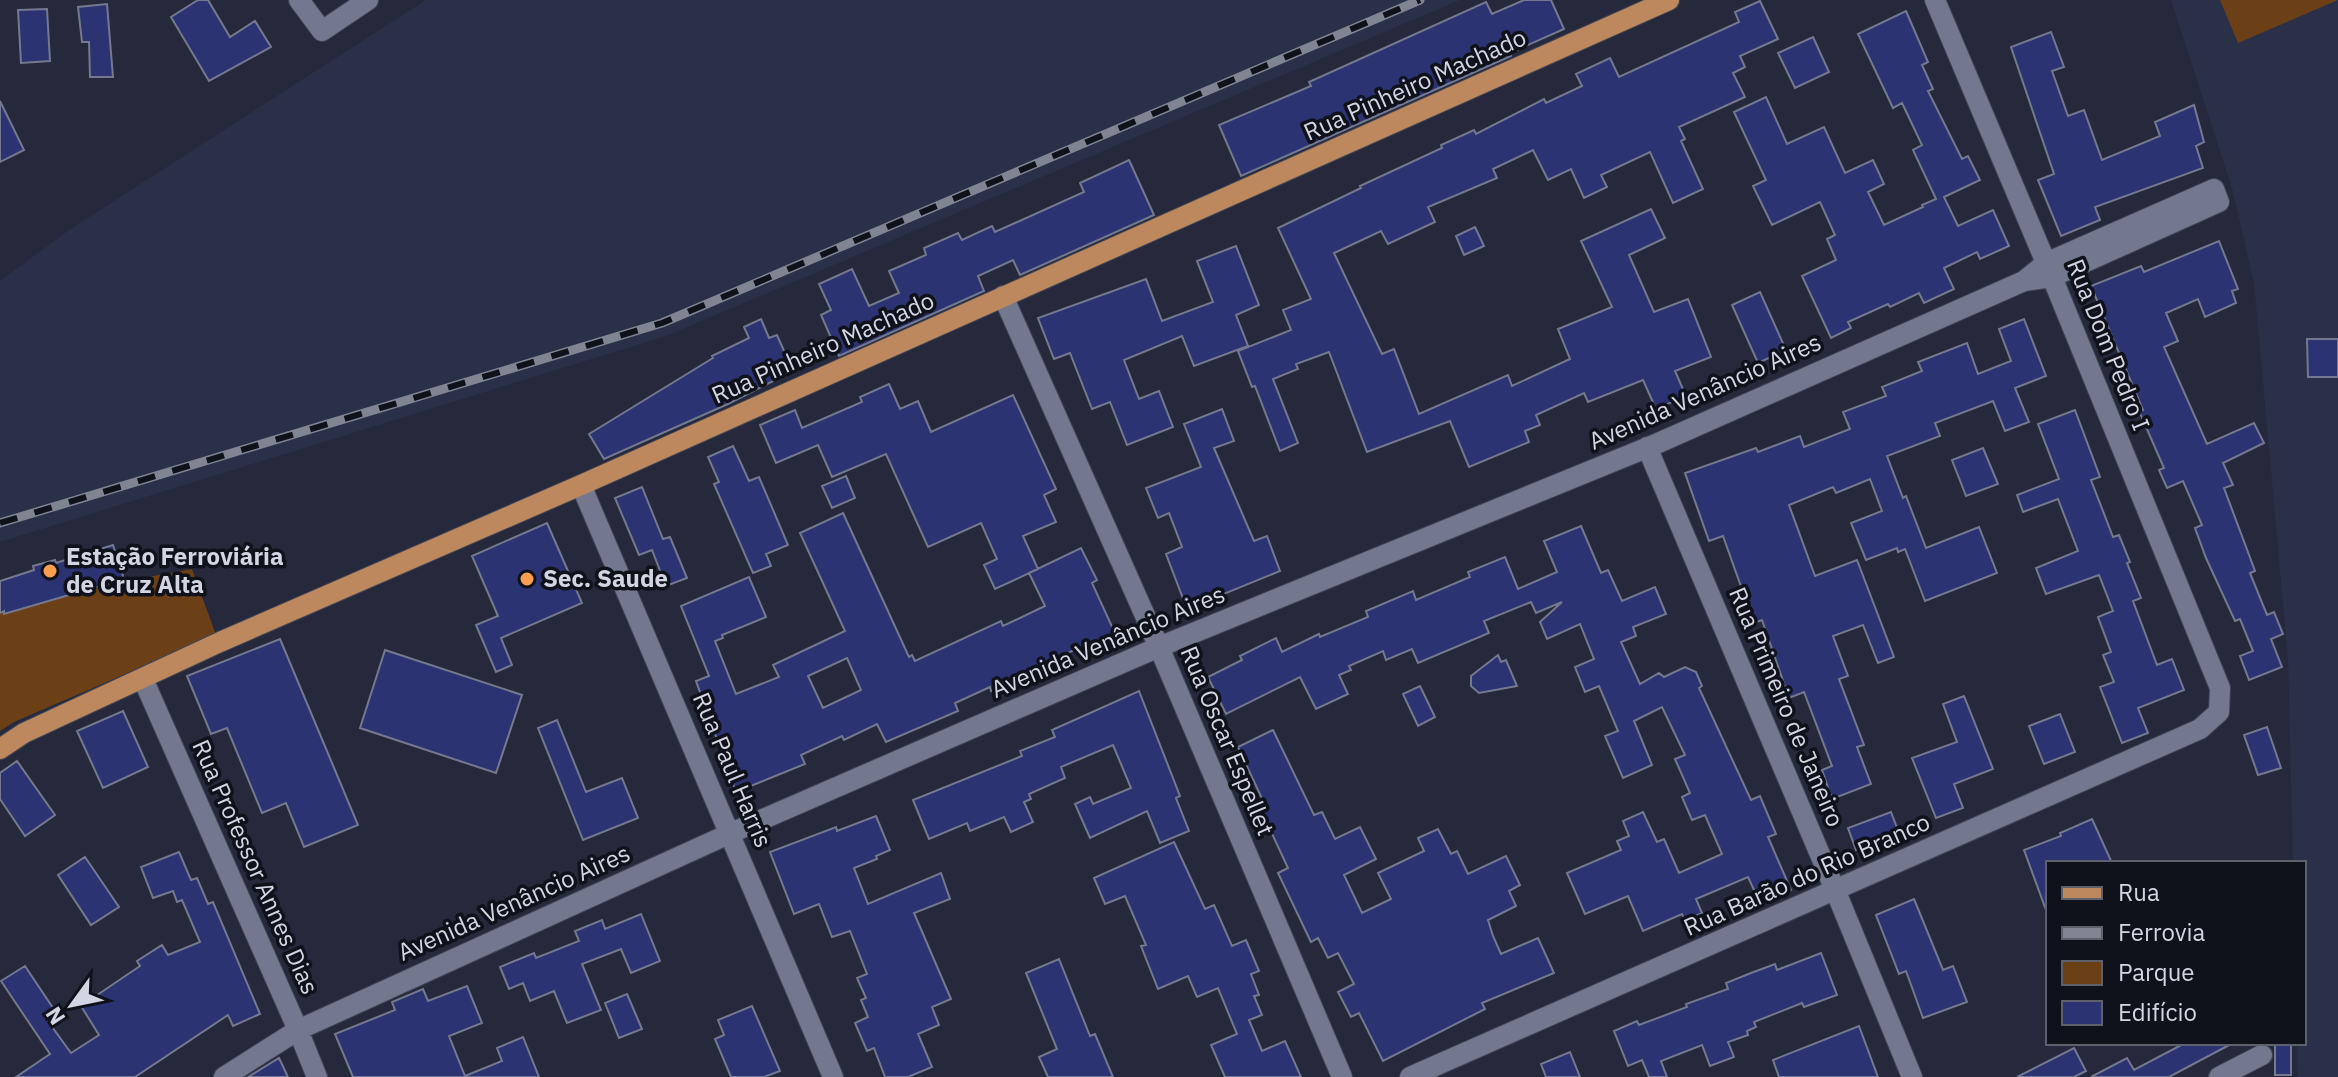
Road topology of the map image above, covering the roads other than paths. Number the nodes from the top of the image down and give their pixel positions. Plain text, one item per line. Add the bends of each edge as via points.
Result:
1 (299, 0) edge
2 (368, 0) edge
3 (1669, 0) edge
4 (1935, 0) edge
5 (2123, 237) dead end
6 (2049, 270) junction
7 (1003, 296) junction
8 (1647, 447) junction
9 (581, 485) junction
10 (1159, 647) junction
11 (143, 679) junction
12 (2219, 712) joint
13 (0, 749) edge
14 (731, 833) junction
15 (1836, 892) junction
16 (298, 1030) junction
17 (2262, 1055) dead end
18 (224, 1077) edge
19 (317, 1077) edge
20 (833, 1077) edge
21 (1342, 1077) edge
22 (1410, 1077) edge
23 (1912, 1077) edge
24 (2219, 1077) edge

1 - 2 street via 322,31
3 - 7 main road, Rua Pinheiro Machado
4 - 6 street, Rua Dom Pedro I
5 - 6 street, Avenida Venâncio Aires
6 - 8 street, Avenida Venâncio Aires
6 - 12 street, Rua Dom Pedro I via 2220,688
7 - 9 main road, Rua Pinheiro Machado
7 - 10 street, Rua Oscar Espellet
8 - 10 street, Avenida Venâncio Aires
8 - 15 street, Rua Primeiro de Janeiro
9 - 11 main road, Rua Pinheiro Machado
9 - 14 street, Rua Paul Harris
10 - 14 street, Avenida Venâncio Aires
10 - 21 street, Rua Oscar Espellet
11 - 13 main road, Rua Pinheiro Machado
11 - 16 street, Rua Professor Annes Dias
12 - 15 street, Rua Barão do Rio Branco via 2200,729
14 - 16 street, Avenida Venâncio Aires
14 - 20 street, Rua Paul Harris
15 - 22 street, Rua Barão do Rio Branco
15 - 23 street, Rua Primeiro de Janeiro
16 - 18 street, Avenida Venâncio Aires
16 - 19 street, Rua Professor Annes Dias
17 - 24 street

